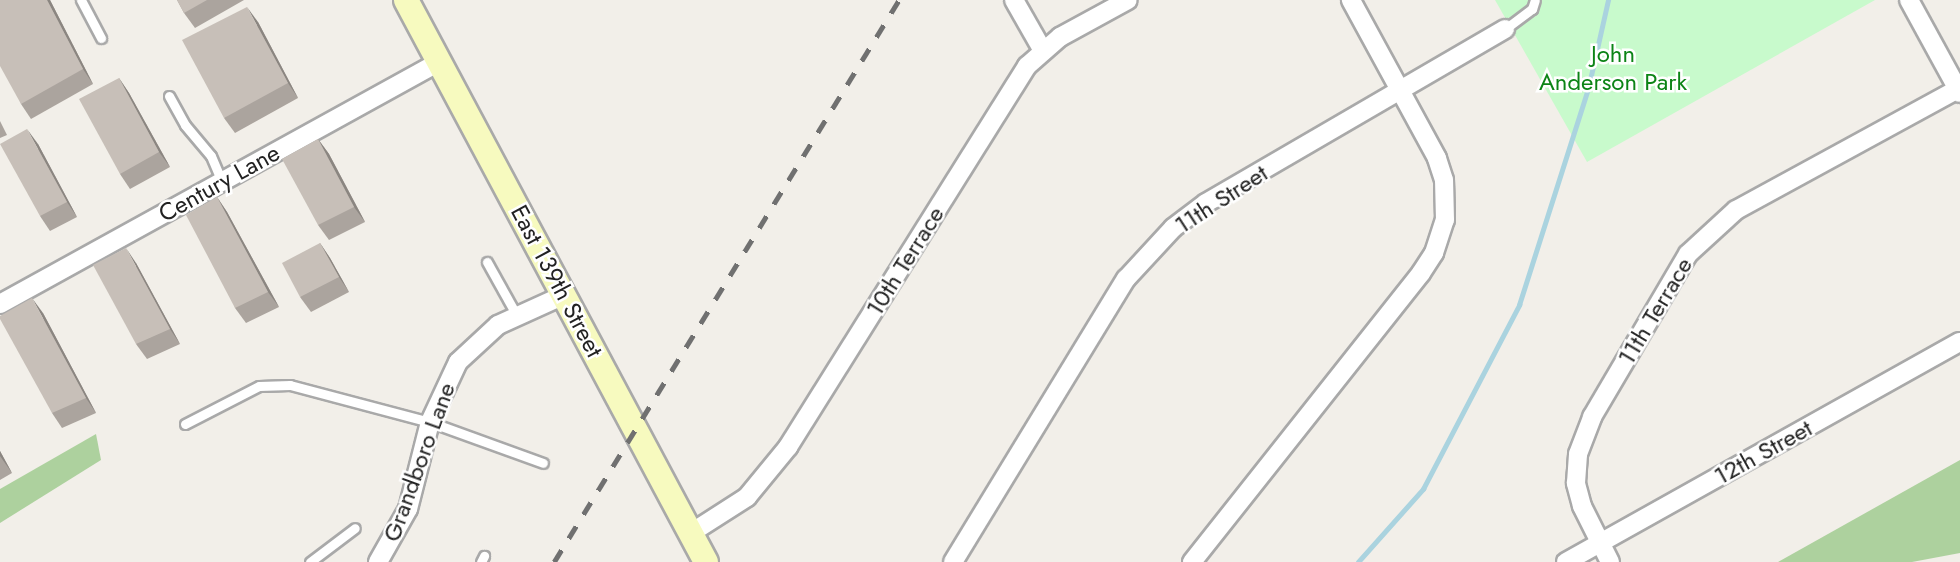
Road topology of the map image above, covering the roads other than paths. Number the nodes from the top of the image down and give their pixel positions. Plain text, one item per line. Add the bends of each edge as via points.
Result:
1 (81, 0) edge
2 (407, 0) edge
3 (1014, 0) edge
4 (1128, 0) edge
5 (1351, 0) edge
6 (1535, 0) edge
7 (1909, 0) edge
8 (1505, 29) joint
9 (101, 38) dead end
10 (1042, 49) junction
11 (439, 62) junction
12 (1403, 89) junction
13 (1959, 91) edge
14 (169, 96) dead end
15 (222, 182) junction
16 (487, 262) dead end
17 (564, 295) junction
18 (0, 304) edge
19 (517, 316) junction
20 (1960, 342) edge
21 (430, 422) junction
22 (185, 424) dead end
23 (543, 463) dead end
24 (355, 528) dead end
25 (691, 533) junction
26 (1599, 544) junction
27 (310, 562) edge
28 (378, 562) edge
29 (706, 562) edge
30 (953, 562) edge
31 (1192, 562) edge
32 (1566, 562) edge
33 (1609, 562) edge

1 - 9 lane
2 - 11 street, East 139th Street
3 - 10 street
4 - 10 street, 10th Terrace
5 - 12 street
6 - 8 lane via 1532,9
7 - 13 street
8 - 12 street, 11th Street
10 - 25 street, 10th Terrace via 788,447 747,497
11 - 15 street, Century Lane
11 - 17 street, East 139th Street
12 - 30 street, 11th Street via 1206,203 1144,257
12 - 31 street via 1444,180 1441,233 1421,273
13 - 26 street, 11th Terrace via 1736,210 1688,254 1592,417 1578,454 1576,483
14 - 15 lane via 185,125 211,156
15 - 18 street, Century Lane
16 - 19 lane
17 - 19 street, Grandboro Lane
17 - 25 street, East 139th Street
19 - 21 street, Grandboro Lane via 498,325 458,362
20 - 26 street, 12th Street
21 - 22 lane via 342,396 280,385 259,386
21 - 23 lane
21 - 28 street, Grandboro Lane via 408,509
24 - 27 lane
25 - 29 street, East 139th Street
26 - 32 street, 12th Street
26 - 33 street, 11th Terrace

